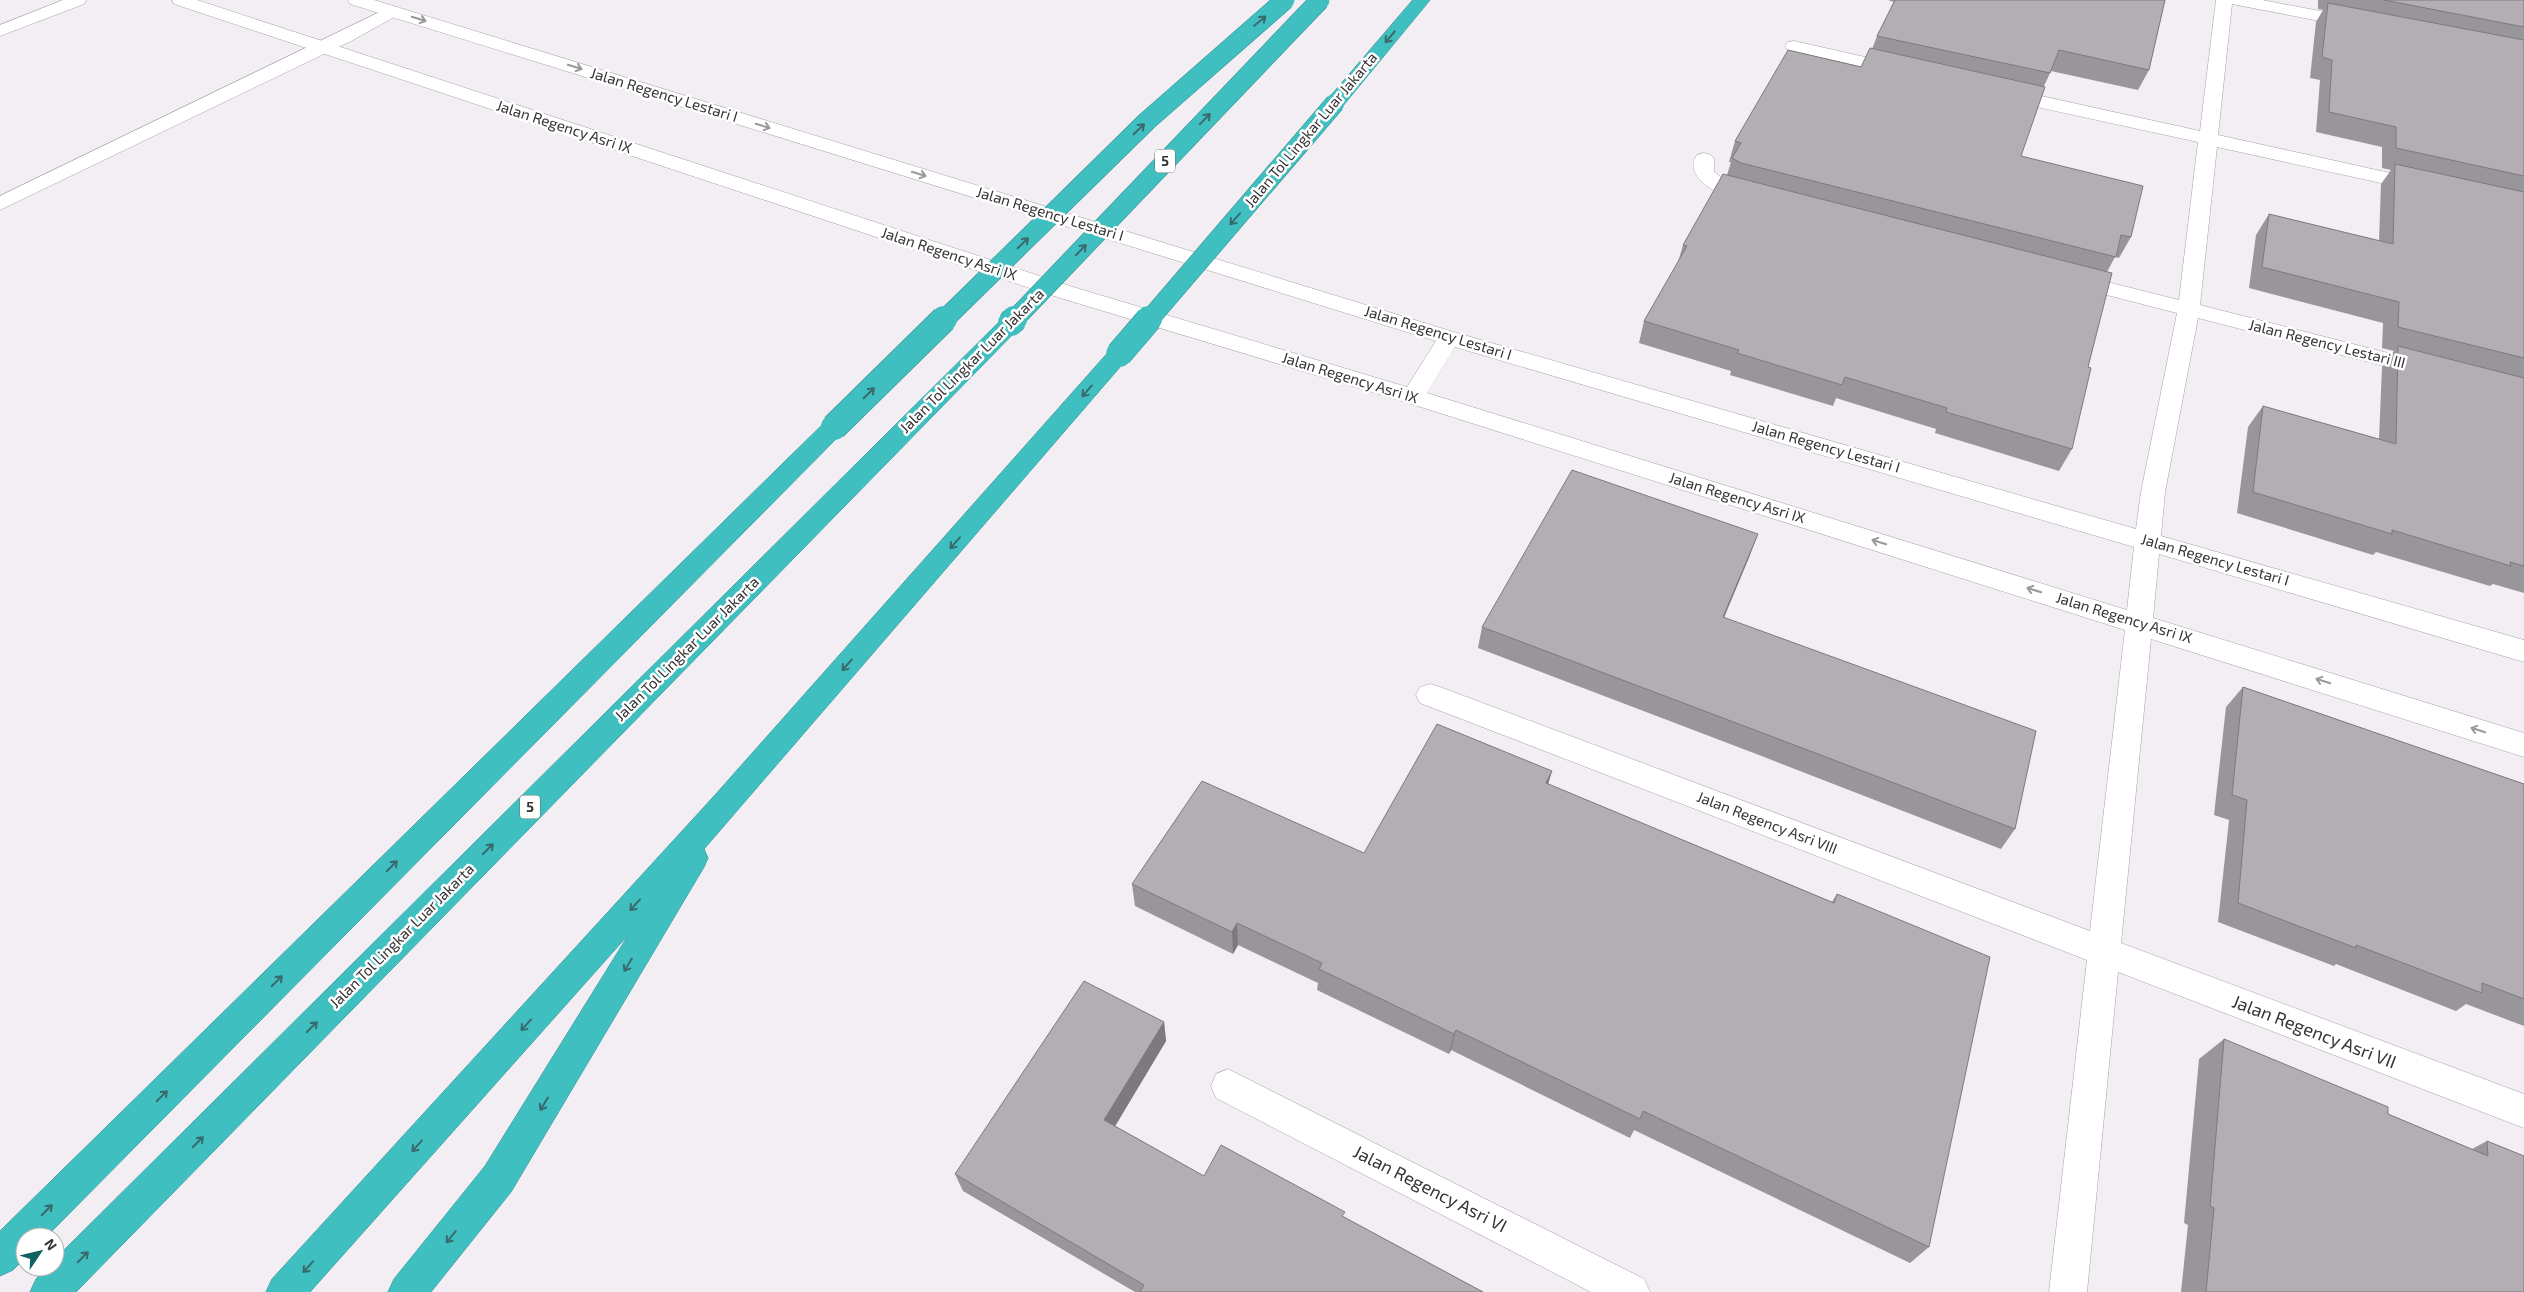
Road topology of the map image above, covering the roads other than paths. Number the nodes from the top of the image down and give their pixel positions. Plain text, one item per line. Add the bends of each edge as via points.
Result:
1 (78, 0) edge
2 (180, 0) edge
3 (356, 0) edge
4 (1285, 0) edge
5 (1320, 0) edge
6 (1422, 0) edge
7 (2224, 0) edge
8 (2235, 0) edge
9 (386, 15) junction
10 (2370, 26) edge
11 (0, 31) edge
12 (1794, 46) dead end
13 (323, 47) junction
14 (1919, 75) edge
15 (1986, 90) edge
16 (2208, 140) junction
17 (1704, 160) dead end
18 (2438, 189) edge
19 (1775, 202) edge
20 (0, 204) edge
21 (2054, 274) edge
22 (2189, 309) junction
23 (1446, 342) junction
24 (2447, 375) edge
25 (1417, 390) junction
26 (2148, 549) junction
27 (2140, 615) junction
28 (2524, 651) edge
29 (1430, 695) dead end
30 (2524, 745) edge
31 (726, 804) junction
32 (2104, 952) junction
33 (1228, 1086) dead end
34 (2524, 1111) edge
35 (0, 1257) edge
36 (49, 1292) edge
37 (285, 1292) edge
38 (407, 1292) edge
39 (1631, 1292) edge
40 (2068, 1292) edge

1 - 11 street
2 - 13 street, Jalan Regency Asri IX
3 - 9 street, Jalan Regency Lestari I
35 -> 4 highway, bridge via 834,427 1147,121
36 -> 5 highway, Jalan Tol Lingkar Luar Jakarta / 5, bridge via 1011,323
6 -> 31 highway, Jalan Tol Lingkar Luar Jakarta, bridge via 1119,354
7 - 16 street
8 - 10 street
9 - 13 street
9 -> 23 street, Jalan Regency Lestari I
12 - 14 street
13 - 20 street
13 - 25 street, Jalan Regency Asri IX via 1065,292
15 - 16 street
16 - 18 street
16 - 22 street
17 - 19 street via 1704,174 1727,190
21 - 22 street, Jalan Regency Lestari III
22 - 24 street, Jalan Regency Lestari III
22 - 26 street via 2153,492
23 - 25 street
23 - 26 street, Jalan Regency Lestari I
27 -> 25 street, Jalan Regency Asri IX
26 - 27 street
26 - 28 street, Jalan Regency Lestari I
30 -> 27 street, Jalan Regency Asri IX
27 - 32 street
29 - 32 street, Jalan Regency Asri VIII
31 -> 37 highway, Jalan Tol Lingkar Luar Jakarta
31 -> 38 highway via 498,1180
32 - 34 street, Jalan Regency Asri VII
32 - 40 street
33 - 39 street, Jalan Regency Asri VI

